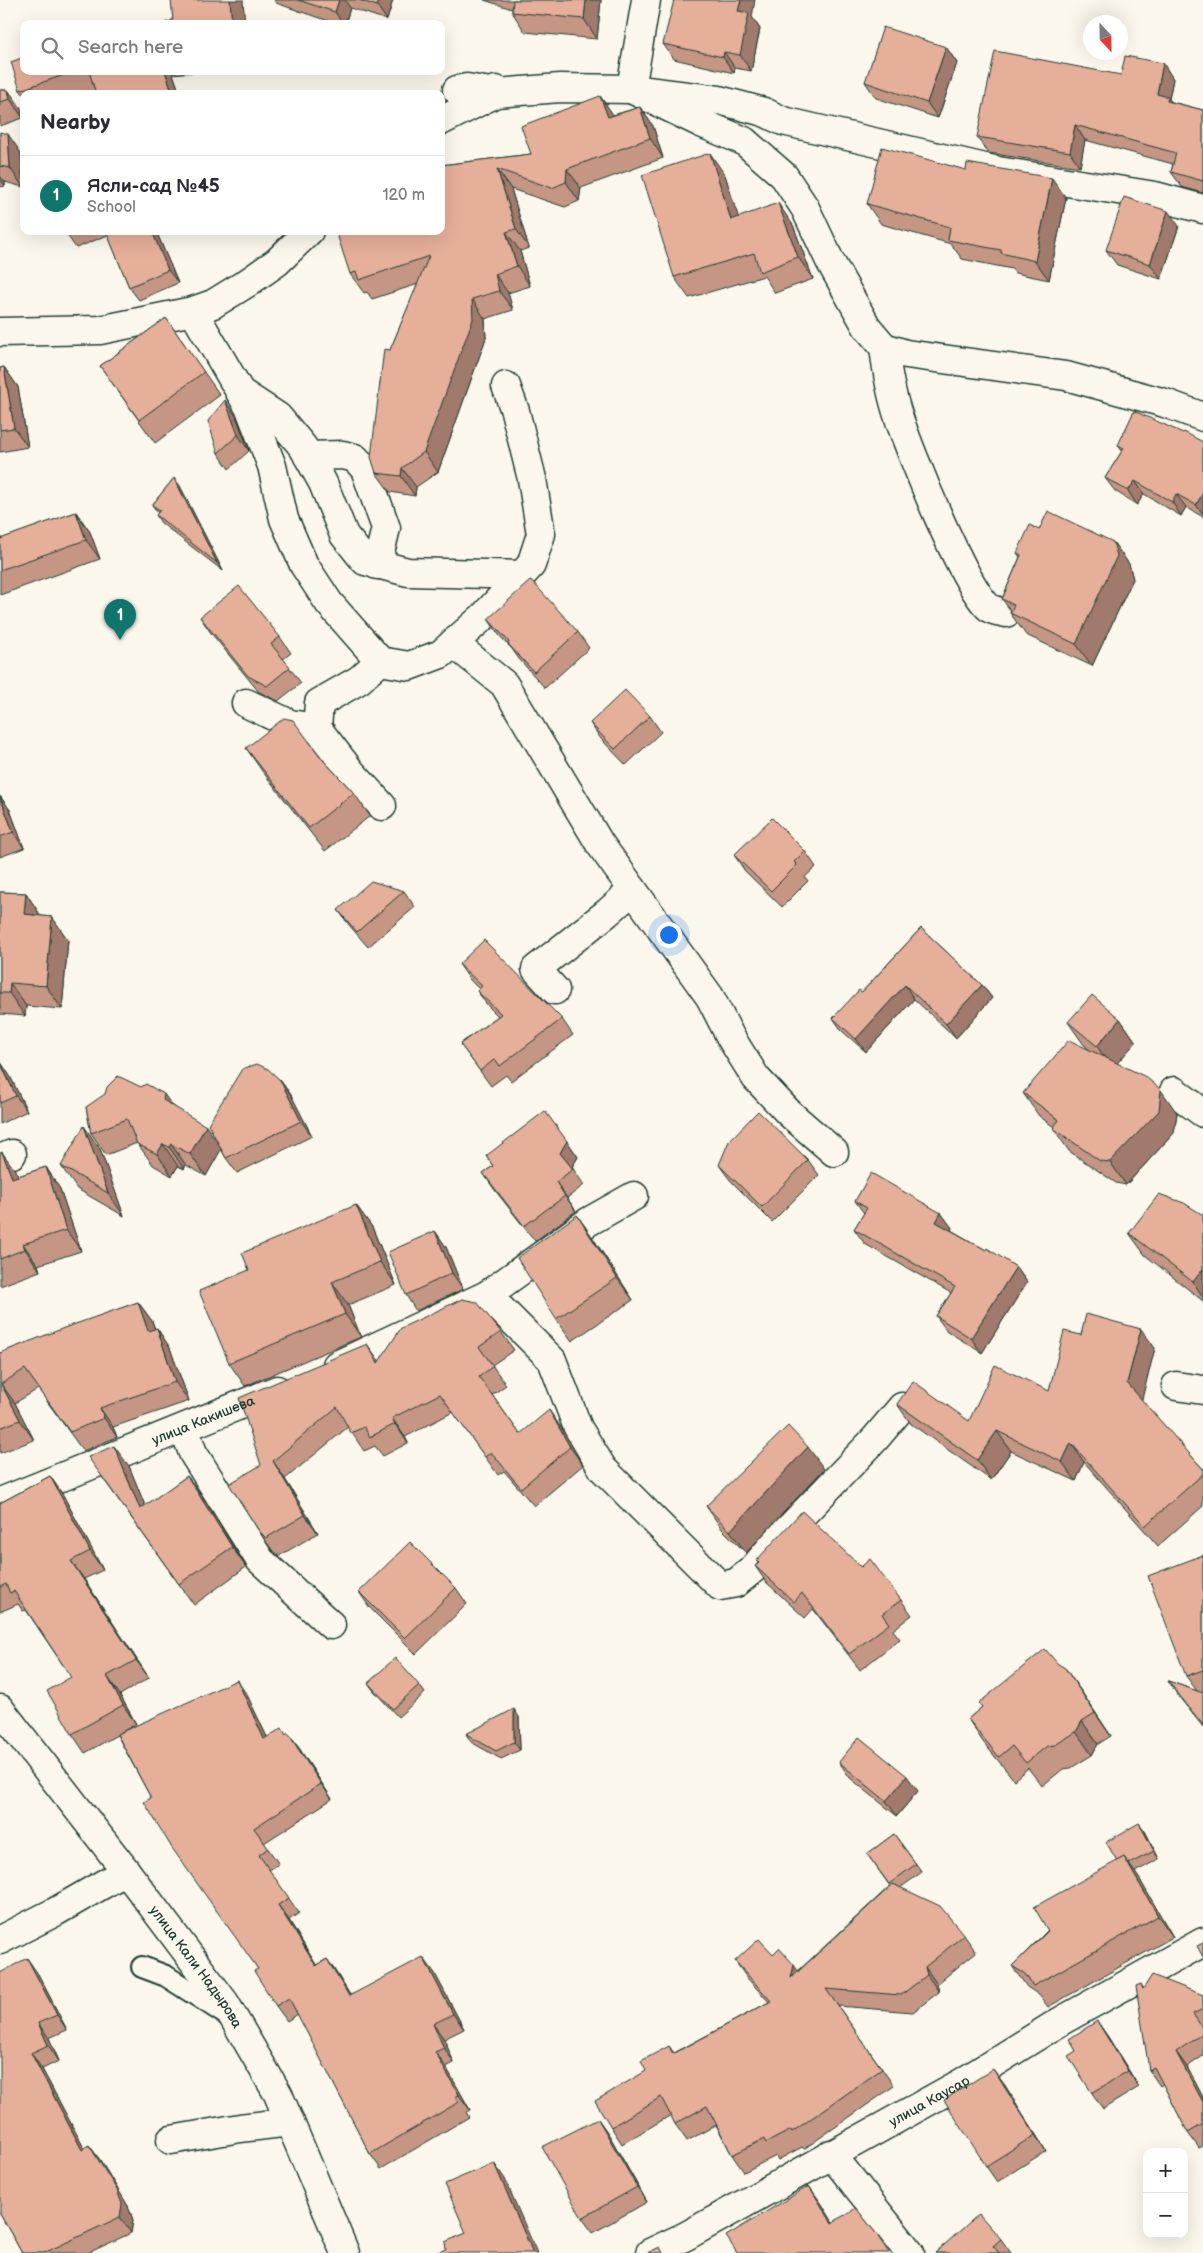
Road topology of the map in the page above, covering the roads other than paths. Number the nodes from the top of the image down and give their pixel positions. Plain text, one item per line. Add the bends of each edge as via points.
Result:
1 (646, 0) edge
2 (495, 85) junction
3 (631, 89) junction
4 (457, 90) dead end
5 (445, 118) edge
6 (1203, 209) edge
7 (305, 235) edge
8 (194, 311) junction
9 (0, 332) edge
10 (884, 347) junction
11 (506, 386) dead end
12 (239, 391) junction
13 (1203, 416) edge
14 (308, 456) junction
15 (377, 565) junction
16 (522, 575) junction
17 (1006, 613) edge
18 (453, 643) junction
19 (380, 661) junction
20 (246, 703) dead end
21 (317, 728) junction
22 (382, 806) dead end
23 (632, 890) junction
24 (555, 990) dead end
25 (1174, 1091) dead end
26 (1203, 1113) edge
27 (834, 1152) dead end
28 (634, 1196) dead end
29 (487, 1294) junction
30 (1176, 1386) dead end
31 (1203, 1390) edge
32 (902, 1407) edge
33 (184, 1428) junction
34 (0, 1502) edge
35 (331, 1625) dead end
36 (0, 1709) edge
37 (126, 1871) junction
38 (0, 1940) edge
39 (1203, 1942) edge
40 (142, 1967) dead end
41 (236, 2021) junction
42 (290, 2122) junction
43 (171, 2140) dead end
44 (831, 2154) junction
45 (345, 2253) edge
46 (650, 2253) edge
47 (910, 2253) edge

1 - 3 street
2 - 3 street
2 - 4 street
2 - 5 street
3 - 6 street via 718,100 764,112 783,121 998,171 1155,196
3 - 10 street via 744,141 784,176 805,208 867,327
7 - 8 street via 277,262 247,283 213,304
8 - 9 street via 100,330
8 - 12 street
10 - 13 street via 942,360 1066,376
10 - 17 street via 899,418 949,539 971,585 990,609
11 - 16 street via 532,479 541,534 531,565
12 - 14 street via 278,417
12 - 19 street via 250,409 272,466 284,519 304,565 329,603
14 - 15 street via 344,535 365,561
14 - 15 street via 343,454 355,458 365,469 386,528
15 - 16 street via 408,572
16 - 18 street via 485,615
18 - 19 street via 441,654 409,666
18 - 23 street via 504,684 600,844
19 - 21 street via 358,680 319,703
20 - 21 street via 290,724
21 - 22 street
23 - 24 street via 536,969
23 - 27 street via 710,997 756,1078 789,1113
25 - 26 street
28 - 29 street, улица Какишева via 588,1222
29 - 32 street via 552,1360 578,1428 603,1469 720,1586 736,1583 752,1570
29 - 33 street, улица Какишева via 306,1377
30 - 31 street
33 - 34 street, улица Какишева
33 - 35 street via 193,1453 260,1560
36 - 37 street, улица Кали Надырова
37 - 38 street
37 - 41 street, улица Кали Надырова
39 - 44 street, улица Каусар via 1061,2021 963,2082
40 - 41 lane via 166,1976
41 - 42 street, улица Кали Надырова via 278,2094
42 - 43 street
42 - 45 street, улица Кали Надырова
44 - 46 street, улица Каусар
44 - 47 street

